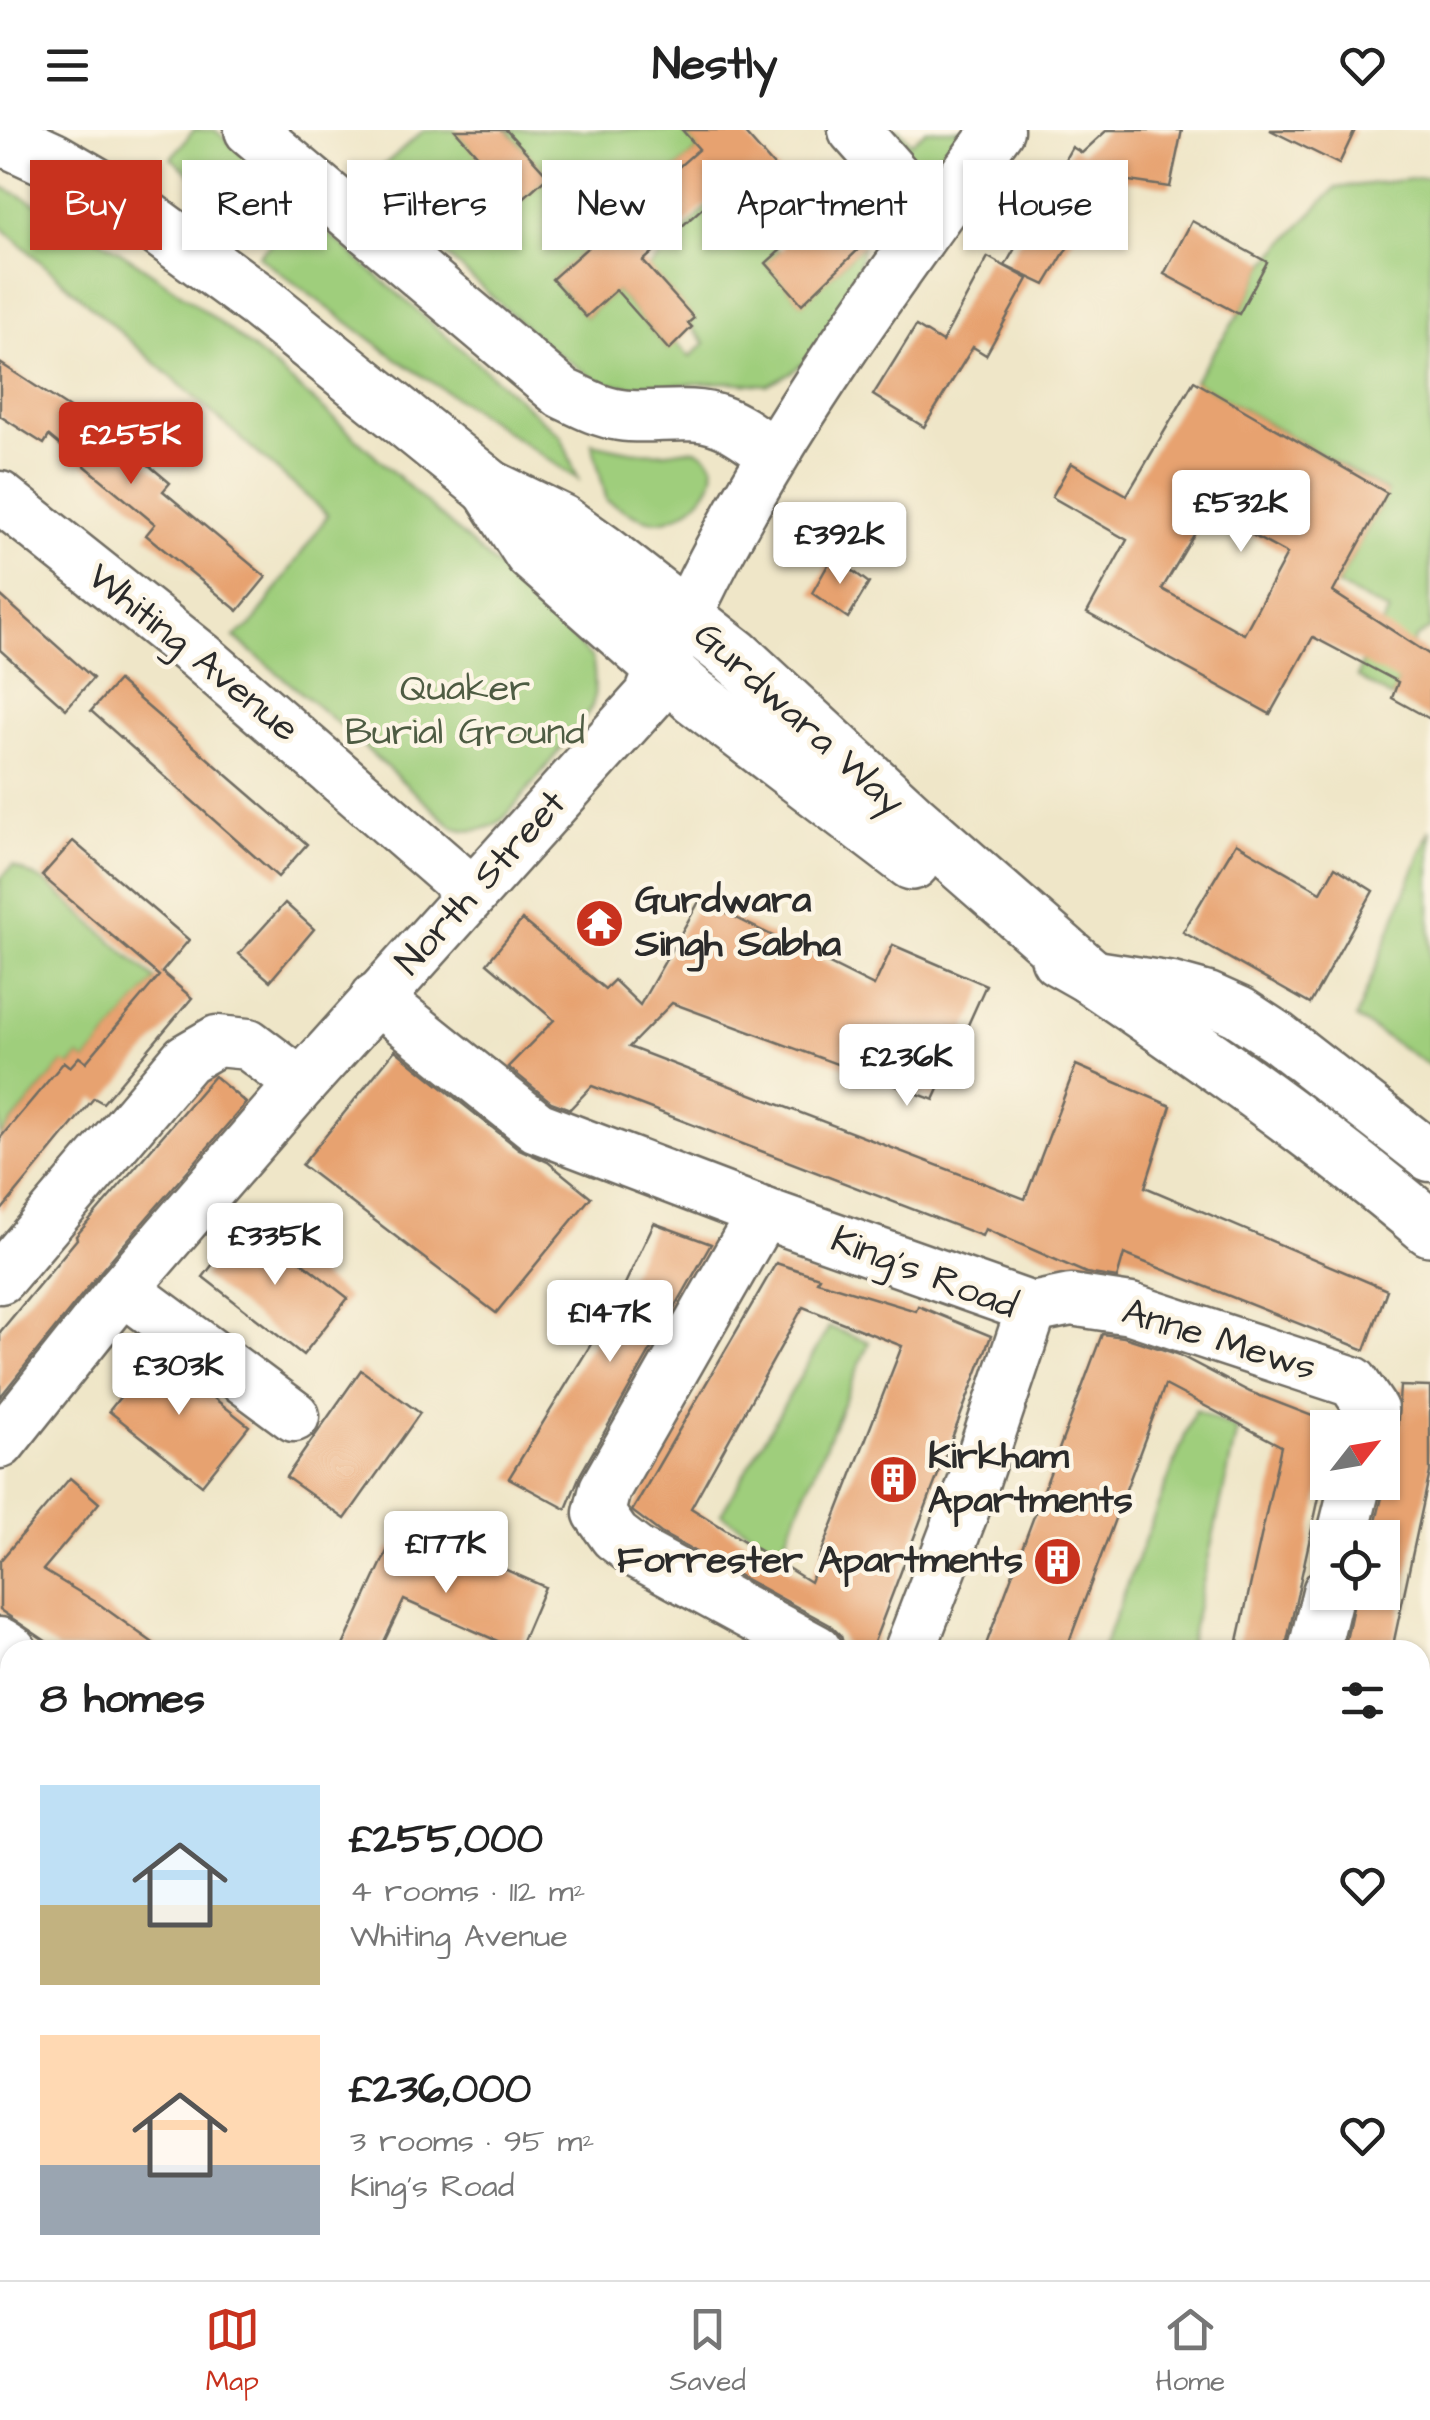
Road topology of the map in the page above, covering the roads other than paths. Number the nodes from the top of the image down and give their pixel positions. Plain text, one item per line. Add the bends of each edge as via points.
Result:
1 (250, 130) edge
2 (854, 130) edge
3 (998, 130) edge
4 (0, 136) edge
5 (881, 160) edge
6 (943, 205) edge
7 (914, 250) edge
8 (774, 476) junction
9 (490, 488) junction
10 (0, 497) edge
11 (686, 617) junction
12 (660, 667) junction
13 (472, 892) junction
14 (1090, 975) junction
15 (376, 998) junction
16 (300, 1084) junction
17 (1430, 1156) edge
18 (763, 1213) junction
19 (1430, 1228) edge
20 (0, 1278) edge
21 (124, 1289) junction
22 (1032, 1308) junction
23 (1372, 1410) edge
24 (294, 1416) dead end
25 (0, 1443) edge
26 (1324, 1610) edge
27 (798, 1640) edge
28 (914, 1640) edge
29 (1316, 1640) edge

1 - 8 street via 562,392 620,415 717,419 738,428
2 - 5 street
3 - 6 street, North Street
4 - 9 main road, Gurdwara Way via 119,198 187,246
7 - 8 street, North Street
8 - 11 street, North Street
9 - 11 main road, Gurdwara Way via 560,522
9 - 12 main road, Gurdwara Way via 532,553
10 - 13 street, Whiting Avenue via 215,668
11 - 12 street, North Street
11 - 14 main road, Gurdwara Way
12 - 13 street, North Street via 650,696
12 - 14 main road, Gurdwara Way via 987,919
13 - 15 street, North Street
14 - 17 street via 1172,988 1239,1012
14 - 19 main road, Gurdwara Way via 1342,1154
15 - 16 street, North Street
15 - 18 street, King's Road via 537,1127
16 - 20 street via 248,1044 217,1041 186,1059
16 - 21 street, North Street
18 - 22 street, King's Road
18 - 27 street via 605,1489 600,1514 636,1552
21 - 24 street
21 - 25 street, North Street
22 - 23 street, Anne Mews via 1071,1300 1132,1310 1353,1382
22 - 28 street, King's Road
26 - 29 street

